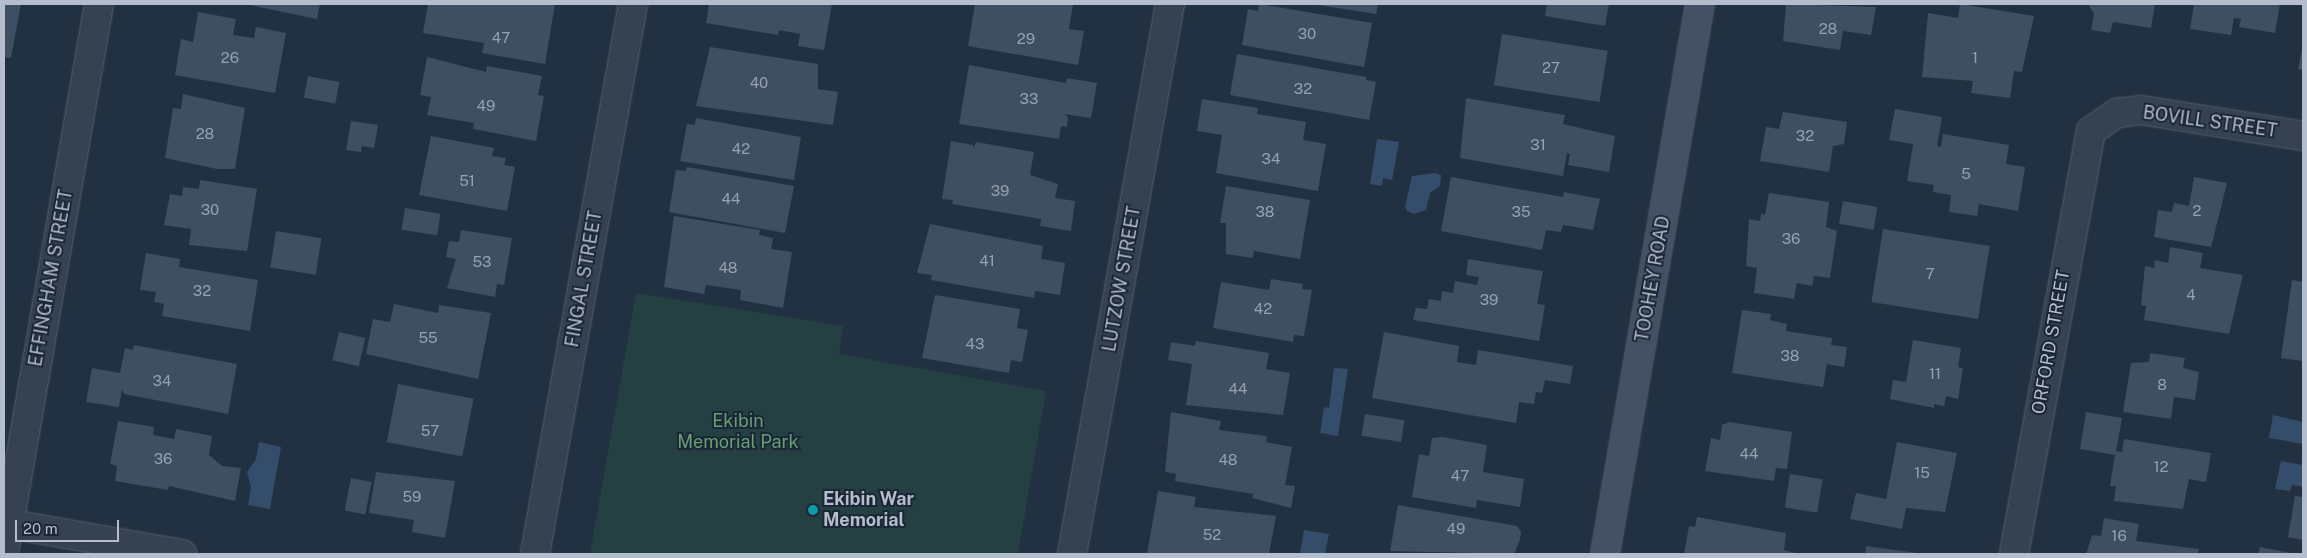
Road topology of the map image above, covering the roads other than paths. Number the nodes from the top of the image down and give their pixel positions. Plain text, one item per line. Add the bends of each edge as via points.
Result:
1 (99, 4) edge
2 (632, 4) edge
3 (1170, 4) edge
4 (1700, 4) edge
5 (2091, 130) joint
6 (2303, 136) edge
7 (6, 523) edge
8 (4, 553) edge
9 (182, 554) edge
10 (535, 554) edge
11 (1072, 554) edge
12 (1605, 554) edge
13 (2014, 554) edge

1 - 7 street, EFFINGHAM STREET
2 - 10 street, FINGAL STREET
3 - 11 street, LUTZOW STREET
4 - 12 main road, TOOHEY ROAD
5 - 6 street, BOVILL STREET via 2117,113 2141,110
5 - 13 street, ORFORD STREET
7 - 8 street, EFFINGHAM STREET
7 - 9 street

